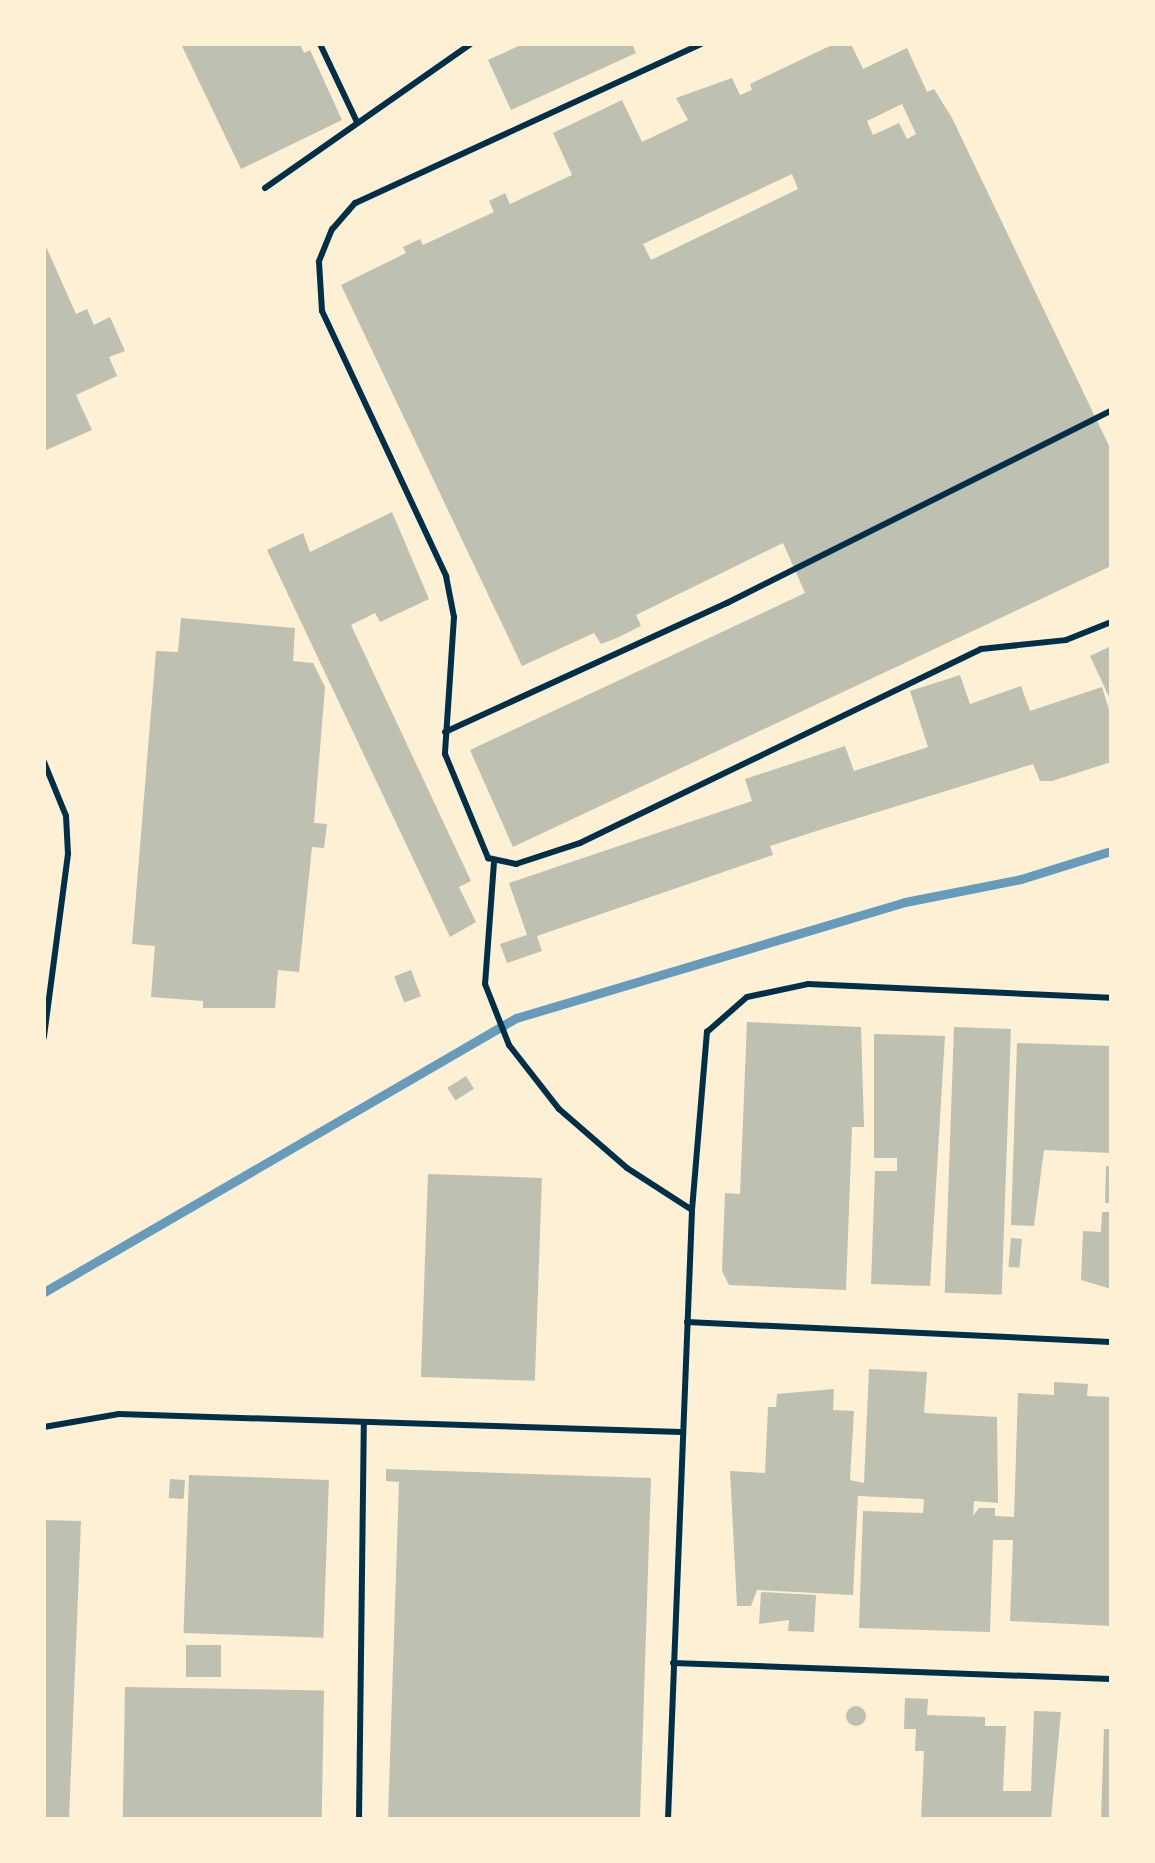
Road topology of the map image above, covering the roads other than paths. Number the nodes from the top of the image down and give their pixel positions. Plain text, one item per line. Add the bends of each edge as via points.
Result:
1 (320, 44) edge
2 (471, 44) edge
3 (701, 44) edge
4 (357, 122) junction
5 (265, 188) dead end
6 (1111, 411) edge
7 (1111, 622) edge
8 (445, 732) junction
9 (44, 762) edge
10 (494, 862) junction
11 (1111, 998) edge
12 (44, 1037) edge
13 (692, 1210) junction
14 (687, 1322) junction
15 (1111, 1342) edge
16 (364, 1422) junction
17 (44, 1427) edge
18 (681, 1432) junction
19 (673, 1663) junction
20 (1111, 1679) edge
21 (359, 1819) edge
22 (668, 1819) edge

1 - 4 lane
2 - 4 lane
3 - 8 lane via 355,203 332,229 319,262 322,311 452,599
4 - 5 lane
6 - 8 lane via 727,603
7 - 10 lane via 1066,640 981,649 928,670 580,843 516,864
8 - 10 lane via 449,768
9 - 12 lane via 66,816 68,854
10 - 13 lane via 487,898 488,1004 509,1045 559,1109 627,1168
11 - 13 lane via 808,984 747,997 716,1019 703,1045
13 - 14 lane
14 - 15 lane
14 - 18 lane
16 - 17 lane via 119,1414
16 - 18 lane
16 - 21 lane
18 - 19 lane
19 - 20 lane
19 - 22 lane

